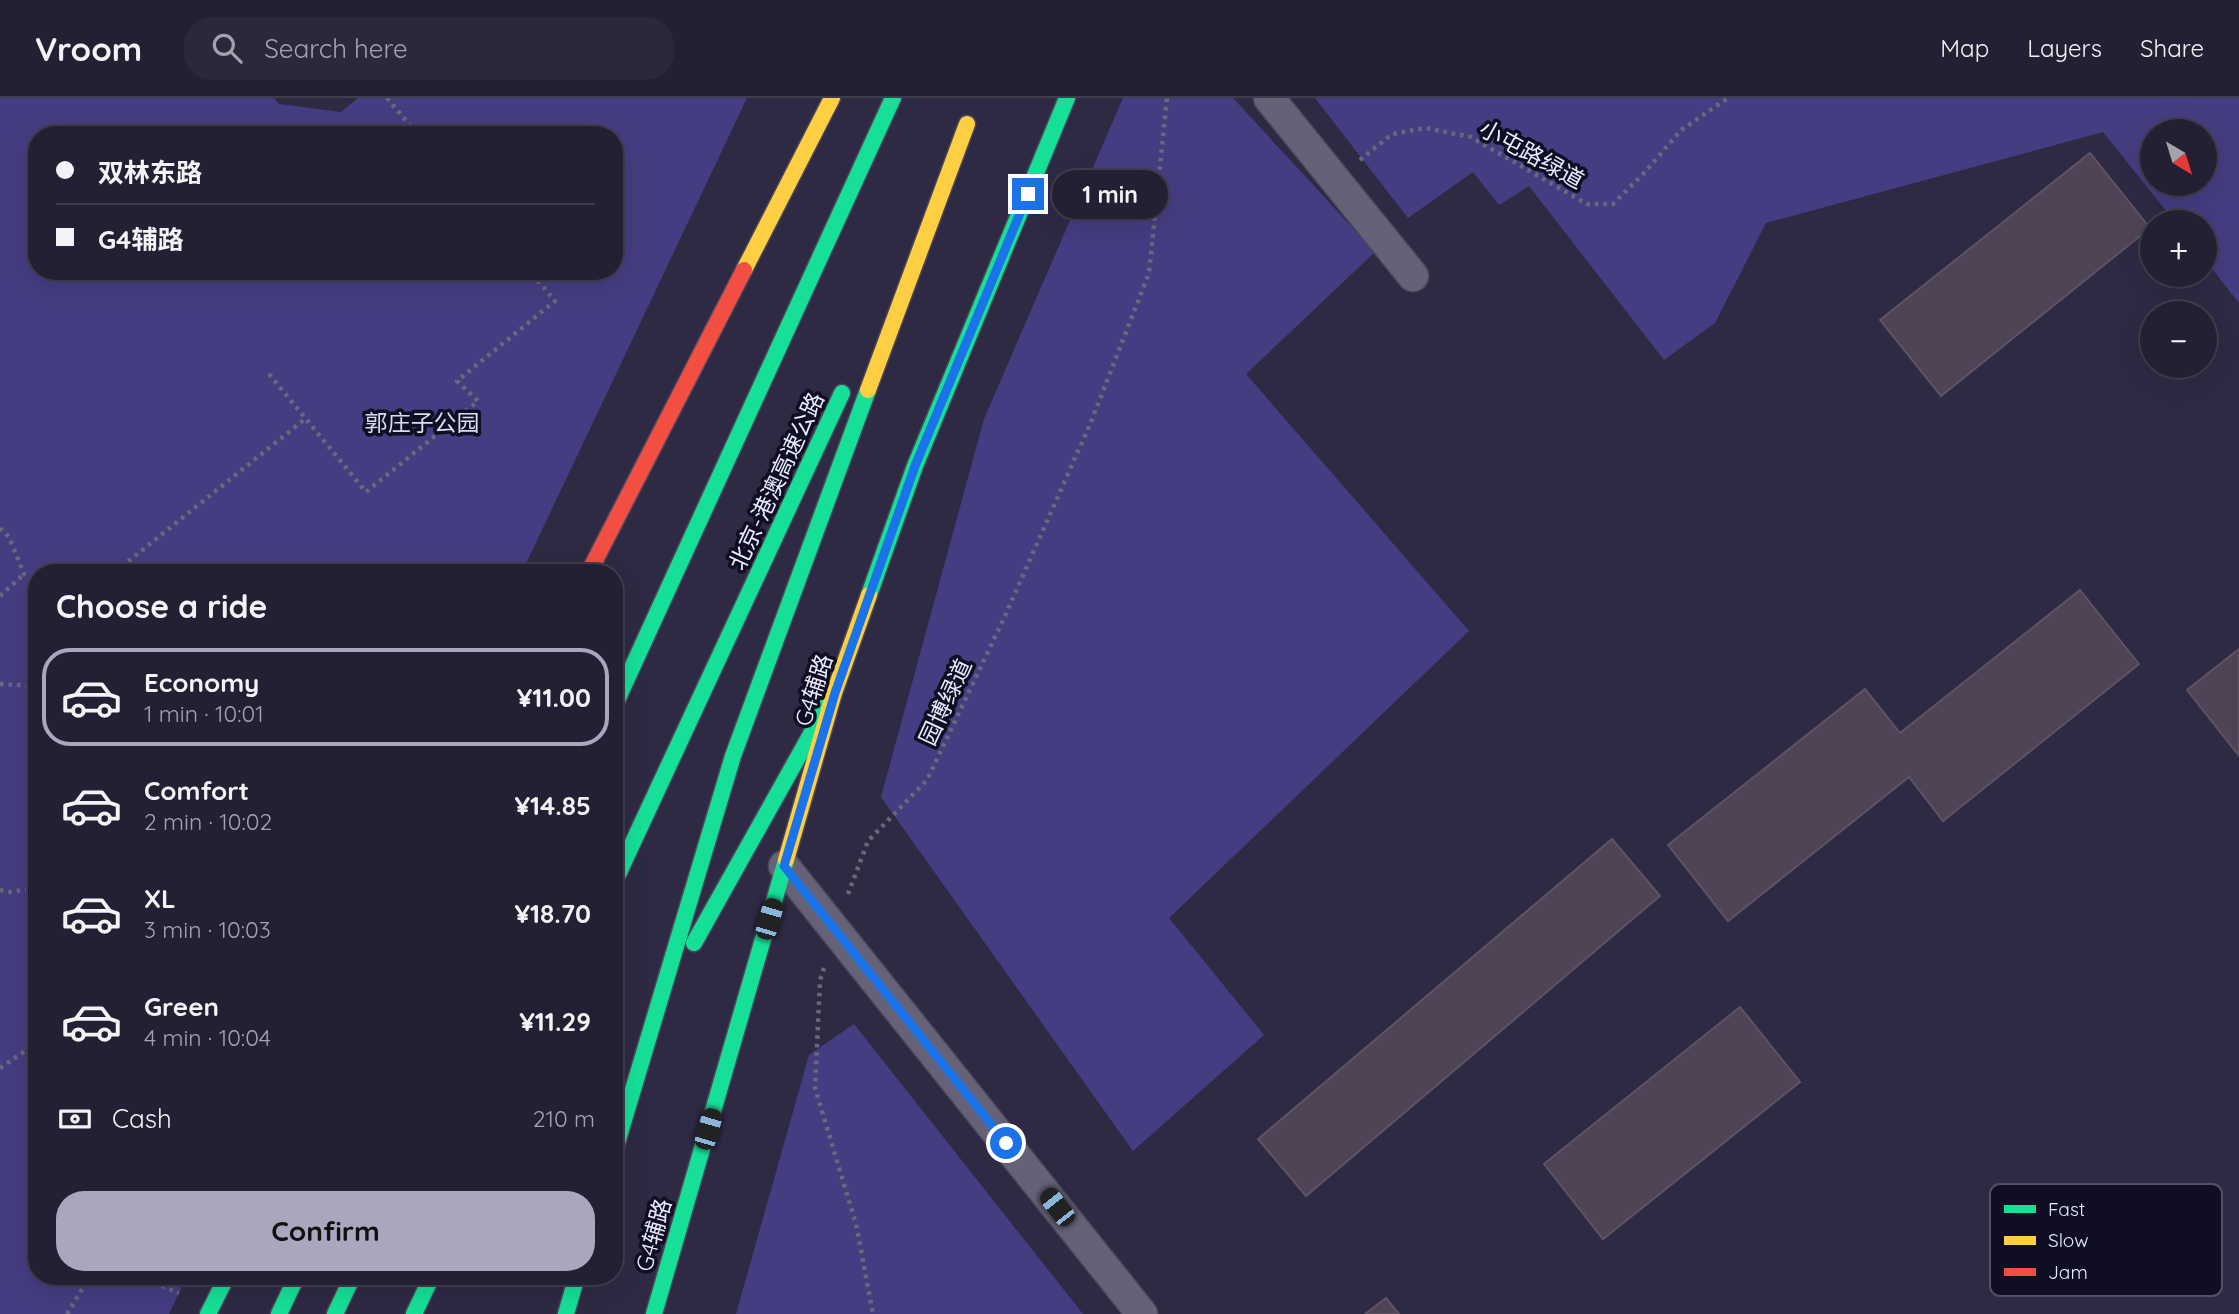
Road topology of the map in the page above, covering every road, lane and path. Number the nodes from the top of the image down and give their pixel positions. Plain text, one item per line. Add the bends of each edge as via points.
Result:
1 (387, 98) edge
2 (832, 98) edge
3 (893, 98) edge
4 (1067, 98) edge
5 (1167, 98) edge
6 (1269, 98) edge
7 (1728, 98) edge
8 (975, 107) dead end
9 (967, 124) junction
10 (410, 126) edge
11 (1335, 180) junction
12 (1413, 276) dead end
13 (538, 280) edge
14 (879, 313) dead end
15 (269, 374) dead end
16 (850, 377) dead end
17 (305, 419) junction
18 (0, 528) edge
19 (125, 564) edge
20 (593, 564) edge
21 (24, 574) junction
22 (28, 577) edge
23 (0, 596) edge
24 (0, 684) edge
25 (28, 686) edge
26 (623, 687) edge
27 (835, 693) junction
28 (623, 864) edge
29 (784, 866) junction
30 (28, 889) edge
31 (0, 890) edge
32 (835, 930) junction
33 (658, 1006) junction
34 (28, 1046) edge
35 (0, 1068) edge
36 (623, 1123) edge
37 (85, 1285) edge
38 (222, 1285) edge
39 (293, 1285) edge
40 (349, 1285) edge
41 (428, 1285) edge
42 (574, 1285) edge
43 (67, 1314) edge
44 (208, 1314) edge
45 (279, 1314) edge
46 (335, 1314) edge
47 (414, 1314) edge
48 (566, 1314) edge
49 (654, 1314) edge
50 (873, 1314) edge
51 (1142, 1314) edge

1 - 10 path
2 - 20 main road
3 - 26 main road
4 - 27 main road, G4辅路 via 915,466
5 - 32 path, 园博绿道 via 1149,273 1091,422 927,780 868,841
6 - 11 street
7 - 11 path, 小屯路绿道 via 1681,130 1613,204 1587,205 1471,137 1426,128 1392,134
8 - 9 main road
9 - 14 main road
9 - 33 main road via 733,756
11 - 12 street
13 - 17 path via 555,301 457,381 478,401 366,492
15 - 17 path
16 - 28 main road, 北京-港澳高速公路
17 - 19 path
18 - 21 path via 9,537
21 - 22 path
21 - 23 path
24 - 25 path
27 - 29 main road, G4辅路
27 - 33 main road
29 - 32 street
29 - 49 main road, G4辅路
30 - 31 path
32 - 50 path, 园博绿道 via 820,980 815,1088 856,1224
32 - 51 street
33 - 36 main road
34 - 35 path
37 - 43 path
38 - 44 main road
39 - 45 main road
40 - 46 main road
41 - 47 main road
42 - 48 main road

